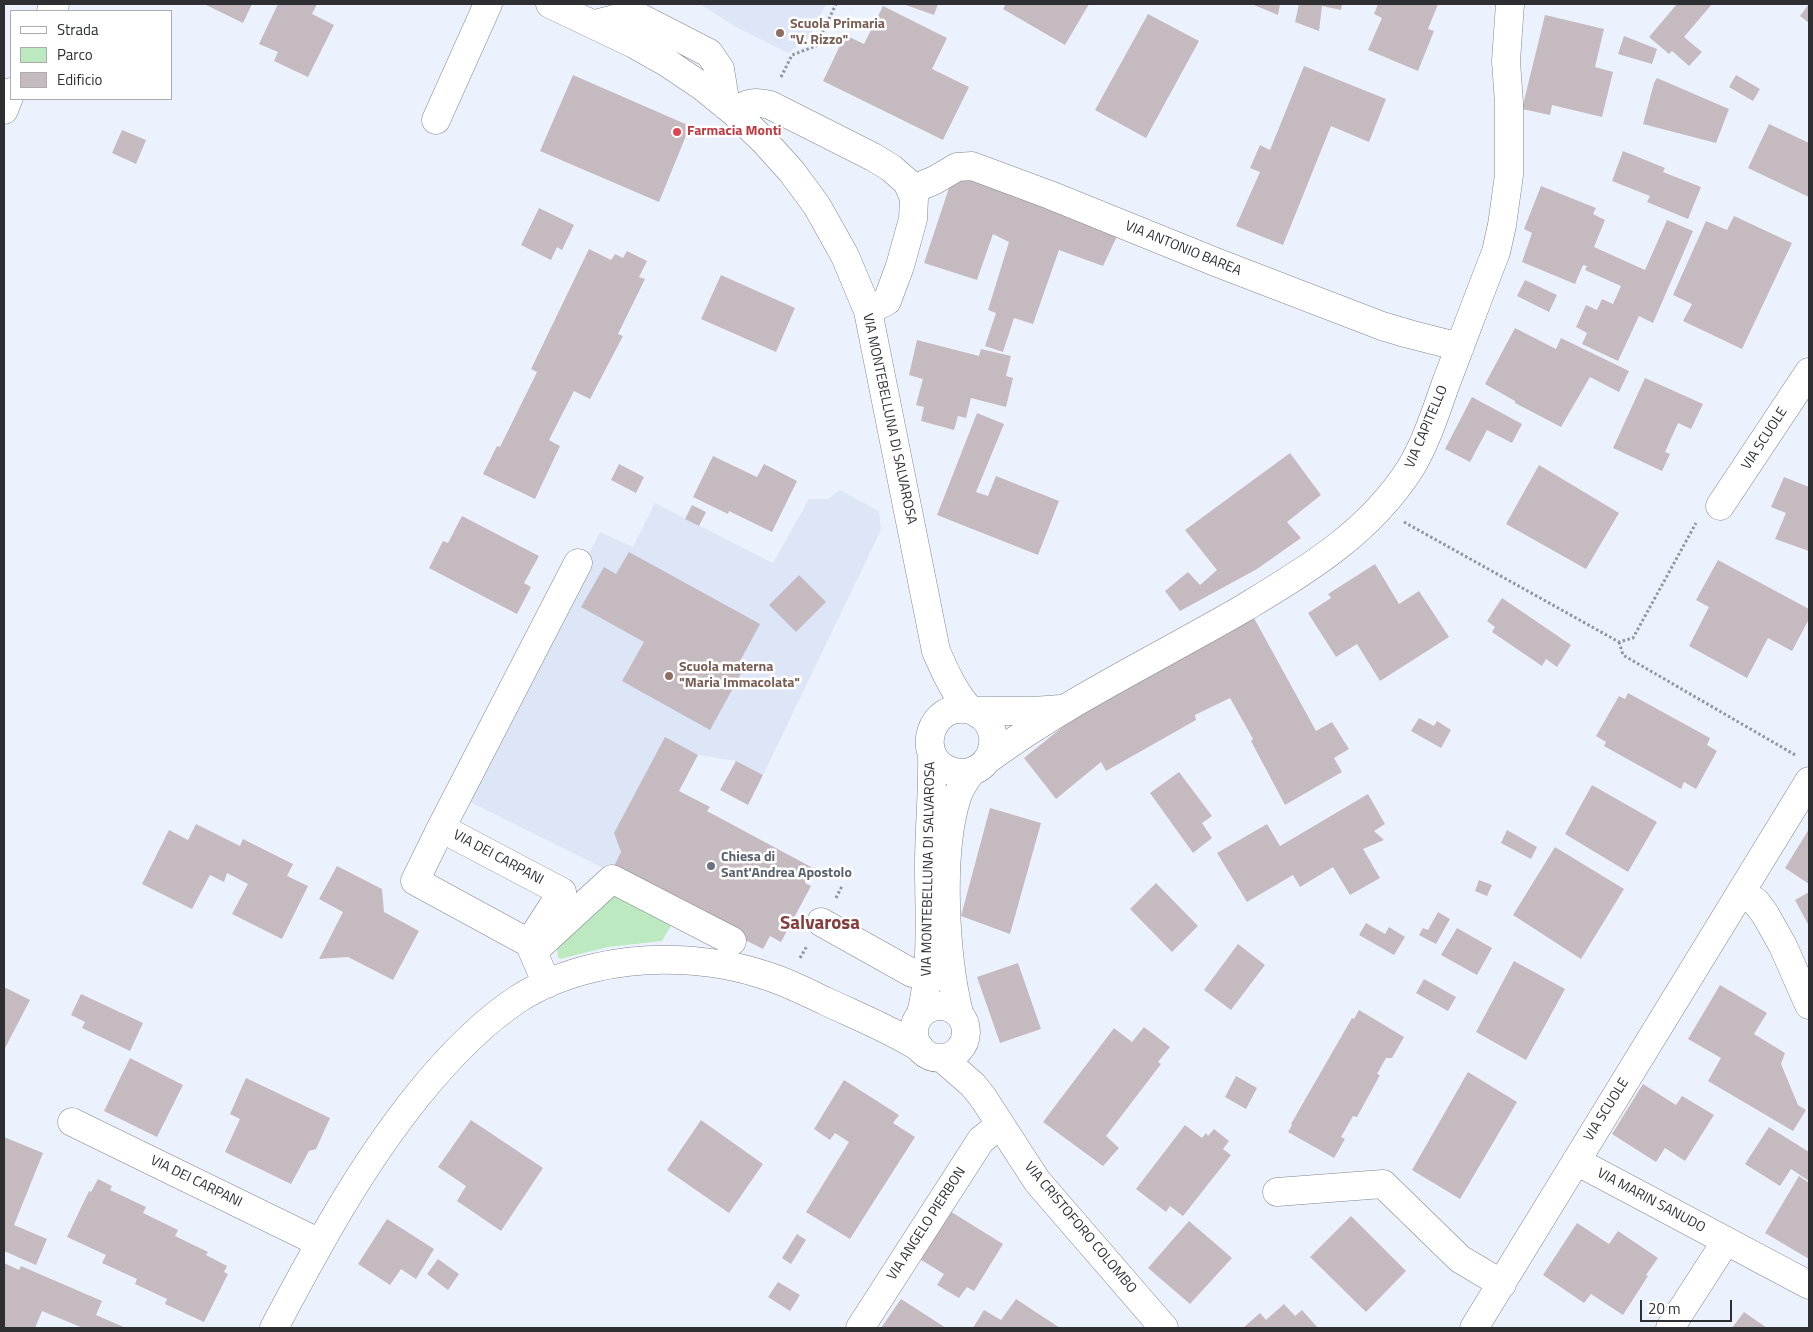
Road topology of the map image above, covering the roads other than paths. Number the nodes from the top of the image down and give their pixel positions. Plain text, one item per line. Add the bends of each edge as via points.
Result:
1 (488, 4) edge
2 (550, 4) edge
3 (1510, 4) edge
4 (10, 95) edge
5 (730, 109) junction
6 (4, 110) edge
7 (436, 120) dead end
8 (911, 190) junction
9 (868, 311) junction
10 (1460, 347) junction
11 (1809, 372) edge
12 (1710, 511) road end
13 (578, 563) dead end
14 (936, 651) junction
15 (1067, 708) junction
16 (972, 711) junction
17 (933, 726) junction
18 (932, 754) junction
19 (980, 765) junction
20 (1804, 769) edge
21 (441, 828) junction
22 (1741, 892) junction
23 (821, 922) dead end
24 (732, 941) dead end
25 (531, 947) junction
26 (912, 973) dead end
27 (547, 984) junction
28 (1809, 1005) edge
29 (858, 1016) junction
30 (919, 1016) junction
31 (962, 1022) junction
32 (931, 1053) junction
33 (984, 1099) junction
34 (72, 1122) dead end
35 (1000, 1126) junction
36 (1576, 1161) junction
37 (1277, 1192) dead end
38 (1726, 1241) junction
39 (320, 1243) junction
40 (1502, 1284) junction
41 (1809, 1285) edge
42 (274, 1328) edge
43 (860, 1328) edge
44 (1164, 1328) edge
45 (1474, 1328) edge
46 (1670, 1328) edge

1 - 7 street
2 - 5 street, VIA MONTEBELLUNA DI SALVAROSA via 666,62
3 - 10 street, VIA CAPITELLO via 1506,61 1510,141 1506,199 1496,252
4 - 6 street
5 - 8 street via 752,102 768,105 802,120 891,168
5 - 9 street, VIA MONTEBELLUNA DI SALVAROSA via 779,156 817,206 845,256
8 - 9 street via 915,203 913,220 892,292 887,301
8 - 10 street, VIA ANTONIO BAREA via 957,167 972,166 1382,326
9 - 14 street, VIA MONTEBELLUNA DI SALVAROSA
10 - 15 street, VIA CAPITELLO via 1415,461 1380,509 1340,546 1312,567 1216,624
11 - 12 street, VIA SCUOLE
13 - 21 street
14 - 16 street, VIA MONTEBELLUNA DI SALVAROSA via 954,688
14 - 17 street, VIA MONTEBELLUNA DI SALVAROSA
15 - 16 street
15 - 19 street, VIA CAPITELLO
16 - 17 street via 955,709 938,718
16 - 19 street via 982,716 992,732 993,742
17 - 18 street via 930,735
18 - 19 street via 937,762 953,772 963,773
18 - 30 street, VIA MONTEBELLUNA DI SALVAROSA via 930,958
19 - 31 street, VIA MONTEBELLUNA DI SALVAROSA via 963,784 957,797 947,863 948,930 954,990
20 - 22 street, VIA SCUOLE
21 - 25 street, VIA DEI CARPANI via 415,881
21 - 25 street, VIA DEI CARPANI via 562,892
22 - 28 street via 1756,902 1765,914
22 - 36 street, VIA SCUOLE
23 - 26 street
24 - 25 street via 612,879
25 - 27 street
27 - 29 street via 615,963 658,959 694,961 769,976
27 - 39 street via 494,1017 442,1066 366,1164
29 - 30 street via 890,1022
29 - 32 street
30 - 31 street via 928,1009 942,1006 951,1008
30 - 32 street via 914,1033
31 - 32 street via 965,1041 960,1050 952,1056
31 - 33 street, VIA CRISTOFORO COLOMBO
32 - 33 street, VIA CRISTOFORO COLOMBO via 965,1078
33 - 35 street, VIA CRISTOFORO COLOMBO
34 - 39 street, VIA DEI CARPANI
35 - 43 street, VIA ANGELO PIERBON via 981,1140
35 - 44 street, VIA CRISTOFORO COLOMBO via 1037,1181
36 - 38 street, VIA MARIN SANUDO
36 - 40 street, VIA SCUOLE
37 - 40 street via 1383,1184 1460,1259
38 - 41 street, VIA MARIN SANUDO
38 - 46 street
39 - 42 street
40 - 45 street, VIA SCUOLE

